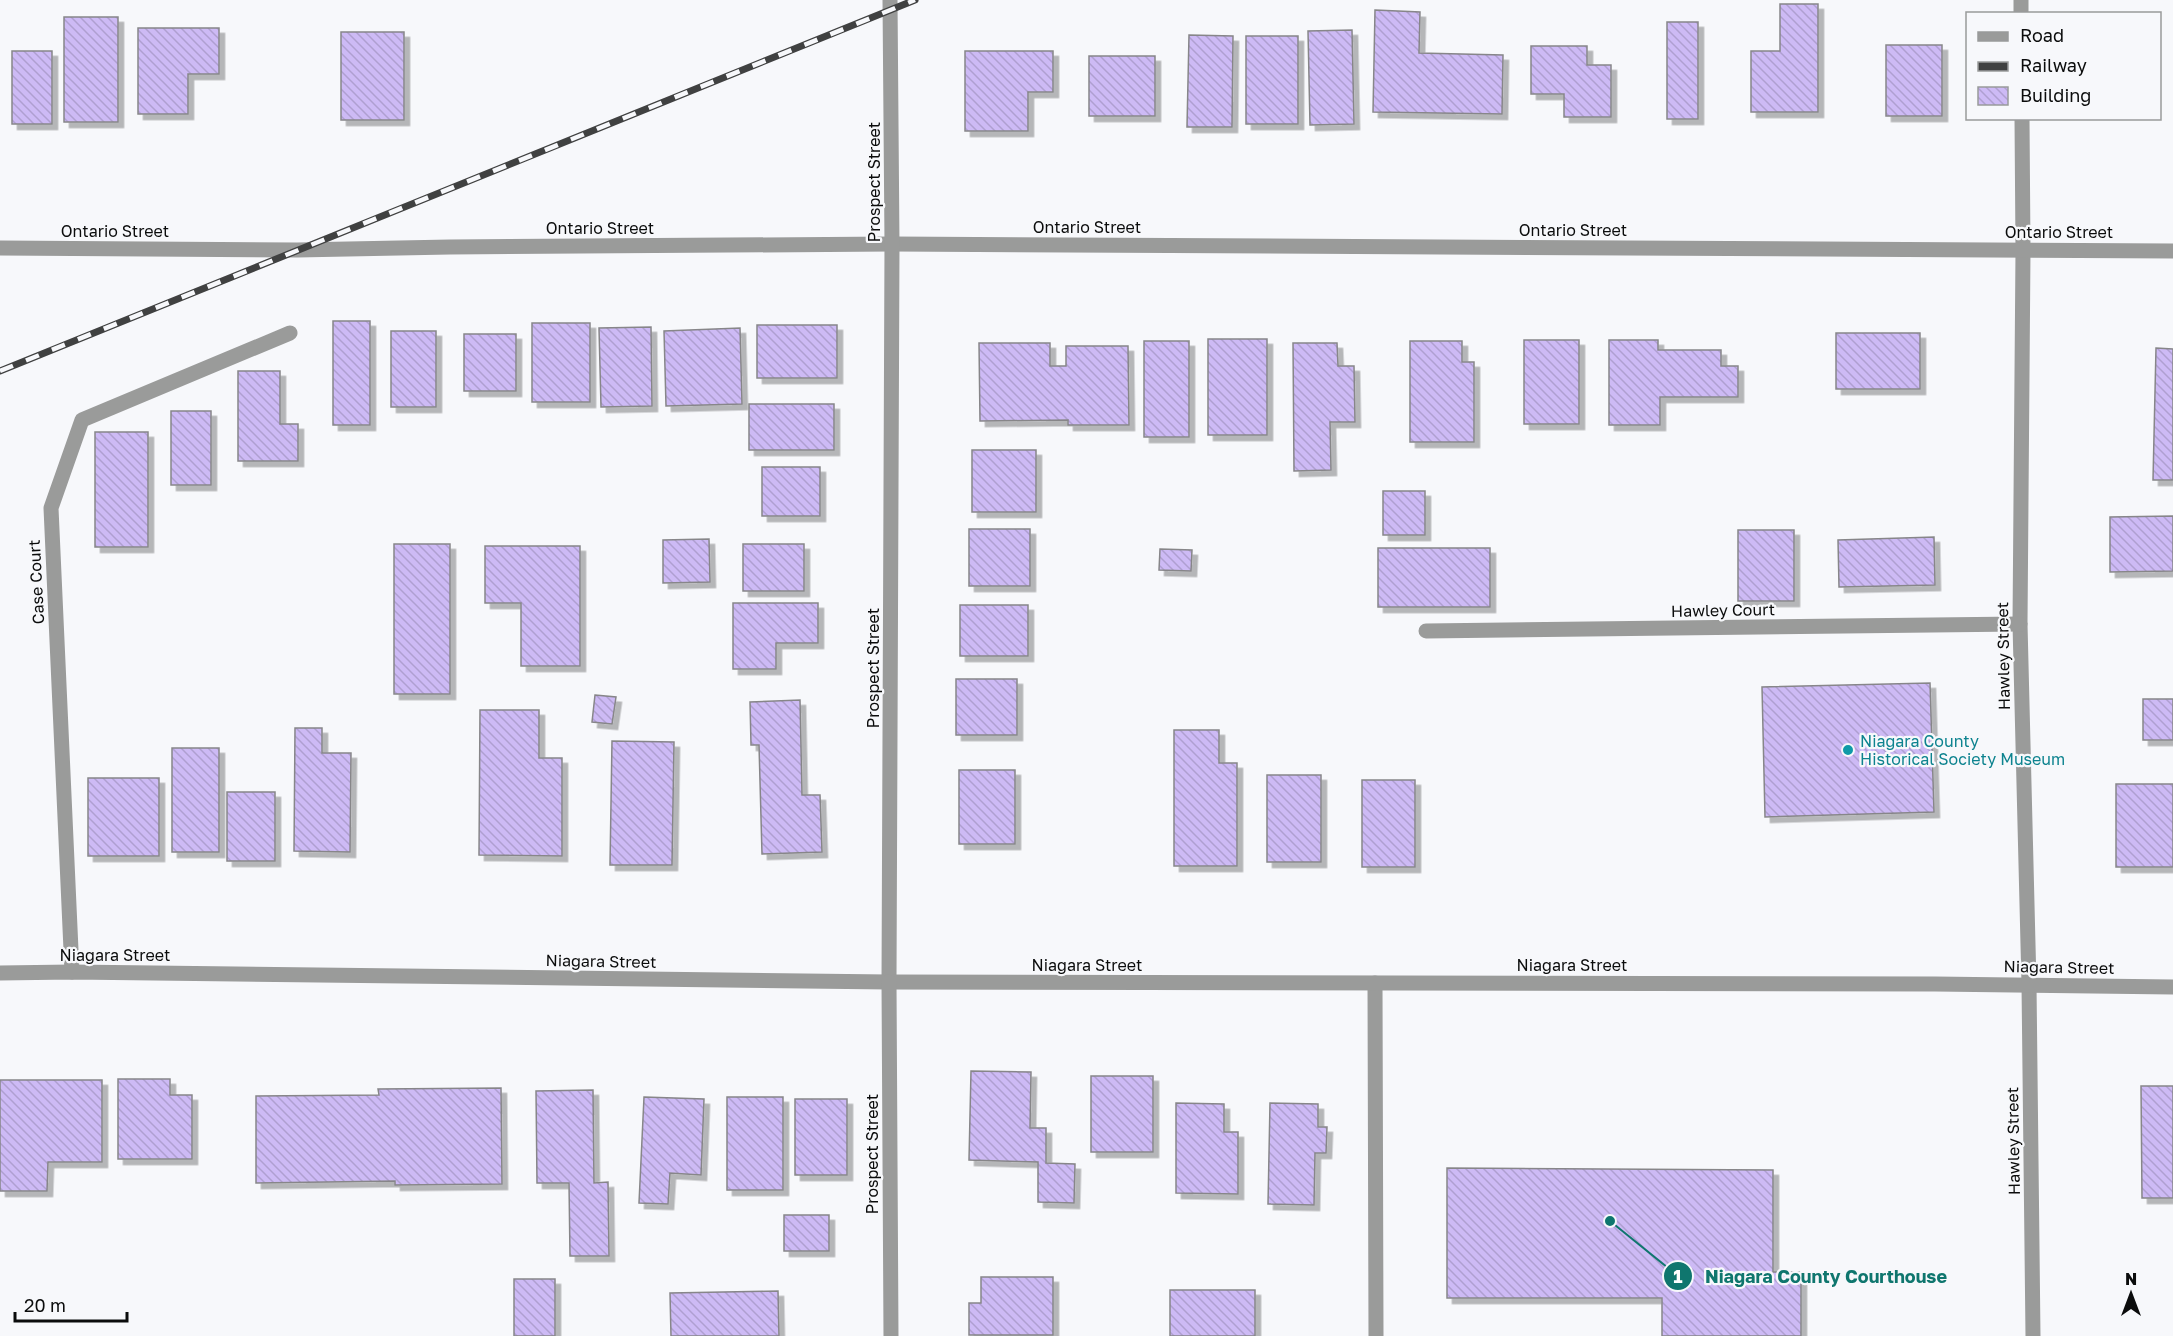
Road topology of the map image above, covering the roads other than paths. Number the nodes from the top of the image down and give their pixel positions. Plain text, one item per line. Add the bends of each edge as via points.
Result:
1 (891, 0) edge
2 (2022, 120) edge
3 (892, 244) junction
4 (0, 248) edge
5 (2023, 250) junction
6 (2173, 251) edge
7 (290, 333) dead end
8 (2020, 624) junction
9 (1426, 631) dead end
10 (72, 972) junction
11 (0, 973) edge
12 (890, 982) junction
13 (1376, 983) junction
14 (2029, 984) junction
15 (2173, 987) edge
16 (891, 1336) edge
17 (1376, 1336) edge
18 (2033, 1336) edge

1 - 3 street, Prospect Street
2 - 5 street, Hawley Street
3 - 4 street, Ontario Street via 297,250
3 - 5 street, Ontario Street
3 - 12 street, Prospect Street
5 - 6 street, Ontario Street
5 - 8 street, Hawley Street
7 - 10 street, Case Court via 82,420 51,508
8 - 9 street, Hawley Court
8 - 14 street, Hawley Street
10 - 11 street, Niagara Street
10 - 12 street, Niagara Street
12 - 13 street, Niagara Street
12 - 16 street, Prospect Street
13 - 14 street, Niagara Street
13 - 17 street
14 - 15 street, Niagara Street
14 - 18 street, Hawley Street

